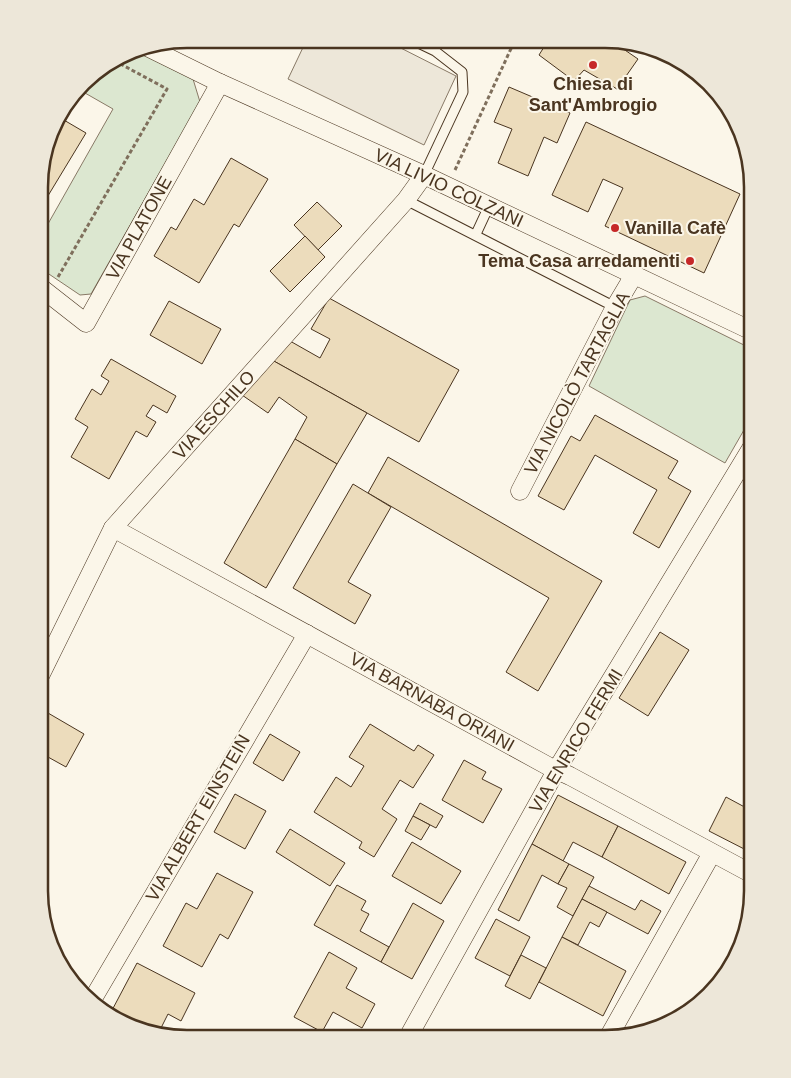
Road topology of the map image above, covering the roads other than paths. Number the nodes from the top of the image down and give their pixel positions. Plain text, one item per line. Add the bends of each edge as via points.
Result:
1 (427, 48) edge
2 (156, 51) edge
3 (220, 83) junction
4 (424, 176) junction
5 (406, 200) junction
6 (489, 206) junction
7 (476, 234) junction
8 (634, 275) junction
9 (48, 293) edge
10 (615, 307) junction
11 (744, 327) edge
12 (744, 462) edge
13 (520, 491) dead end
14 (113, 528) junction
15 (307, 634) junction
16 (48, 660) edge
17 (557, 769) junction
18 (712, 853) junction
19 (743, 869) edge
20 (95, 996) edge
21 (412, 1030) edge
22 (613, 1030) edge

1 - 4 lane via 462,72 463,92
2 - 3 street, VIA LIVIO COLZANI
3 - 4 street, VIA LIVIO COLZANI
3 - 9 street, VIA PLATONE via 86,323
4 - 5 street, VIA ESCHILO
4 - 6 street, VIA LIVIO COLZANI
5 - 7 lane
5 - 14 street, VIA ESCHILO
6 - 7 lane
6 - 8 street, VIA LIVIO COLZANI
7 - 10 lane
8 - 10 street, VIA NICOLÒ TARTAGLIA
8 - 11 street, VIA LIVIO COLZANI
10 - 13 street, VIA NICOLÒ TARTAGLIA
12 - 17 street, VIA ENRICO FERMI
14 - 15 street, VIA BARNABA ORIANI
14 - 16 street, VIA ESCHILO
15 - 17 street, VIA BARNABA ORIANI
15 - 20 street, VIA ALBERT EINSTEIN
17 - 18 street, VIA BARNABA ORIANI
17 - 21 street, VIA ENRICO FERMI
18 - 19 street, VIA BARNABA ORIANI
18 - 22 street

